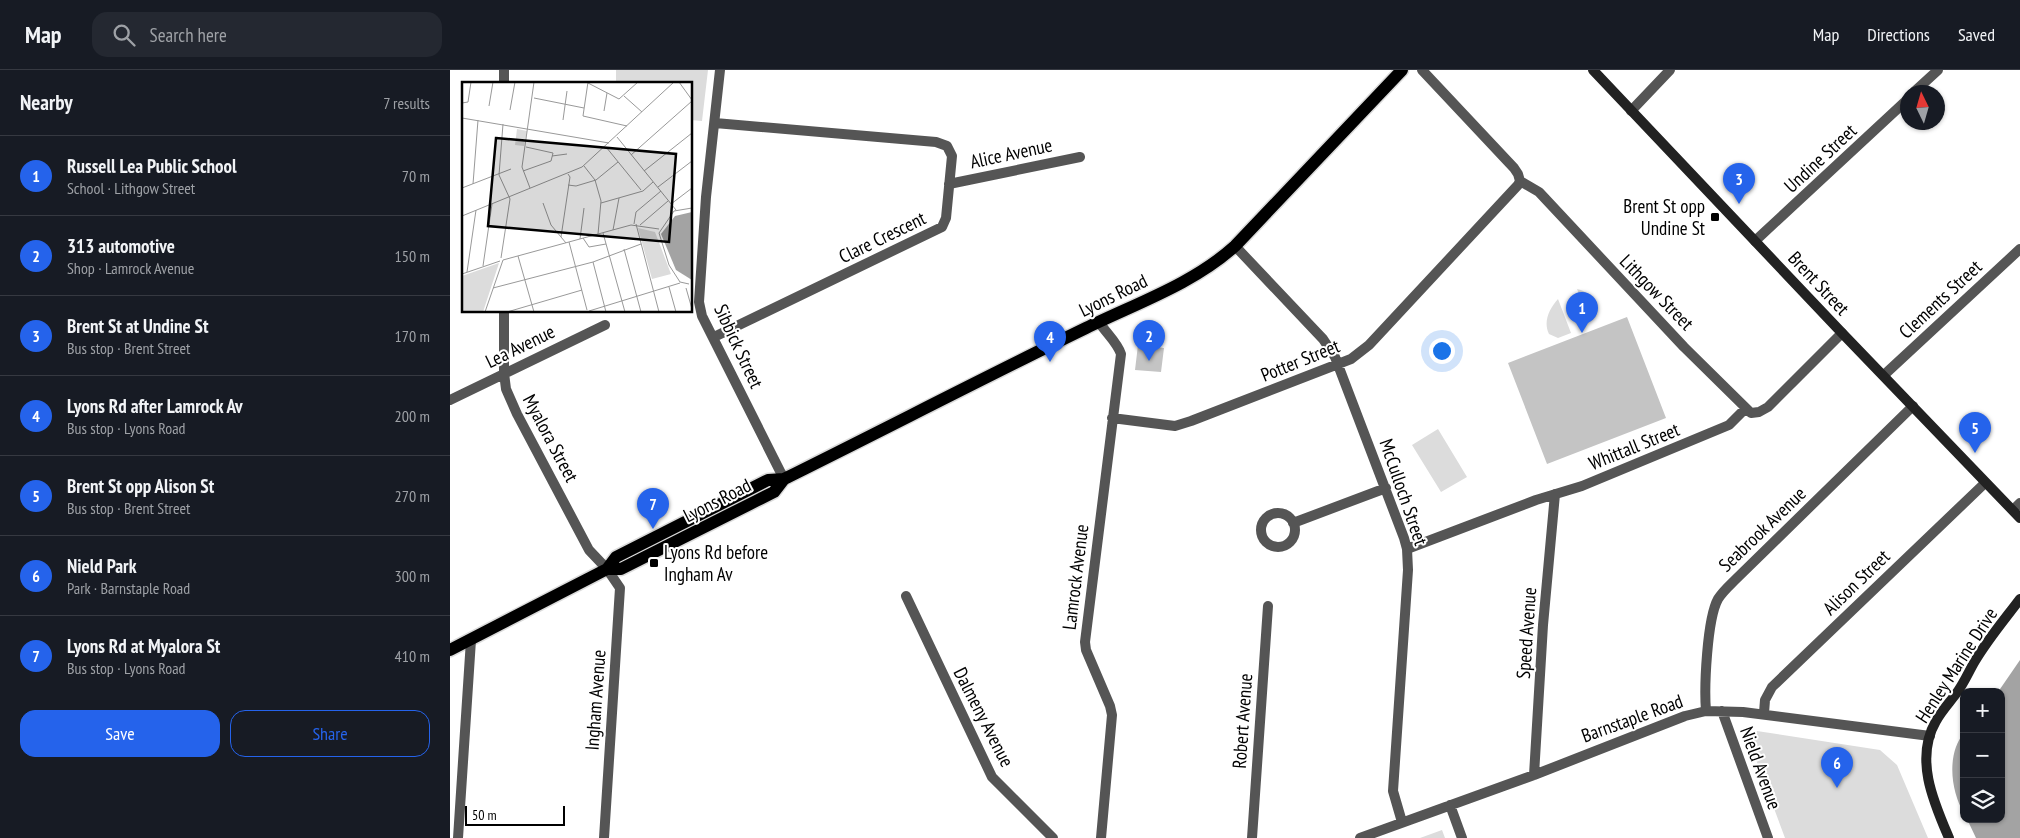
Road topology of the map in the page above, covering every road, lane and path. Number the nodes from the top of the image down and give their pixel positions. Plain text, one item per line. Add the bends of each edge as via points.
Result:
1 (720, 70) edge
2 (1402, 70) edge
3 (1422, 70) edge
4 (1593, 70) edge
5 (1670, 70) edge
6 (1938, 70) edge
7 (1922, 85) edge
8 (1900, 106) edge
9 (1632, 111) junction
10 (715, 123) junction
11 (1080, 157) dead end
12 (1520, 181) junction
13 (949, 184) junction
14 (1755, 241) junction
15 (1235, 246) junction
16 (2020, 249) edge
17 (504, 312) edge
18 (1099, 322) junction
19 (605, 324) dead end
20 (1842, 334) junction
21 (714, 337) junction
22 (1338, 365) junction
23 (504, 373) junction
24 (1884, 375) junction
25 (450, 400) edge
26 (1914, 406) junction
27 (1745, 409) junction
28 (1112, 418) junction
29 (784, 479) junction
30 (1985, 483) junction
31 (1386, 488) junction
32 (1555, 494) junction
33 (2018, 511) edge
34 (1293, 523) dead end
35 (1407, 549) junction
36 (607, 569) junction
37 (906, 596) dead end
38 (2020, 599) edge
39 (1268, 606) dead end
40 (471, 640) junction
41 (450, 650) edge
42 (1706, 711) junction
43 (1722, 711) junction
44 (1764, 714) junction
45 (1930, 736) junction
46 (1534, 775) junction
47 (1450, 805) junction
48 (1402, 822) junction
49 (458, 838) edge
50 (604, 838) edge
51 (1053, 838) edge
52 (1101, 838) edge
53 (1252, 838) edge
54 (1360, 838) edge
55 (1462, 838) edge
56 (1768, 838) edge
57 (1949, 838) edge

1 - 10 street, Sibbick Street
2 - 15 main road, Lyons Road
3 - 12 street, Lithgow Street via 1514,168
4 - 9 main road, Brent Street
5 - 9 street
6 - 7 street
8 - 14 street, Undine Street
9 - 14 main road, Brent Street
10 - 13 street, Clare Crescent via 936,142 947,146 952,156
10 - 21 street, Sibbick Street via 699,302 702,316
11 - 13 street, Alice Avenue
12 - 22 street, Potter Street via 1369,345
12 - 27 street, Lithgow Street via 1539,192
13 - 21 street, Clare Crescent via 946,218 942,227
14 - 20 main road, Brent Street
15 - 18 main road, Lyons Road via 1198,275
15 - 22 street, McCulloch Street via 1323,339
16 - 24 street, Clements Street
17 - 23 street, Myalora Street
18 - 28 street, Lamrock Avenue via 1121,354
18 - 29 main road, Lyons Road
19 - 23 street, Lea Avenue
20 - 24 main road, Brent Street
20 - 27 street via 1768,407 1755,413
21 - 29 street, Sibbick Street
22 - 28 street, Potter Street via 1175,426
22 - 31 street, McCulloch Street
23 - 25 street, Lea Avenue
23 - 36 street, Myalora Street via 506,389 518,414 589,550
24 - 26 main road, Brent Street
26 - 30 main road, Brent Street
26 - 42 street, Seabrook Avenue via 1718,599 1710,621
27 - 32 street, Whittall Street via 1729,425 1582,486
28 - 52 street, Lamrock Avenue via 1085,642 1112,715
29 - 36 main road, Lyons Road via 774,492 756,502 621,569
30 - 33 main road, Brent Street
30 - 44 street, Alison Street via 1772,687 1765,700
31 - 34 street
31 - 35 street, McCulloch Street
32 - 35 street, Whittall Street
32 - 46 street, Speed Avenue
35 - 48 street, McCulloch Street via 1393,783 1395,803
36 - 40 main road, Lyons Road
36 - 50 street, Ingham Avenue via 620,588
37 - 51 street, Dalmeny Avenue via 992,777
38 - 45 main road, Henley Marine Drive via 1976,659 1959,690 1934,723
39 - 53 street, Robert Avenue
40 - 41 main road, Lyons Road
40 - 49 street
42 - 43 street, Barnstaple Road
42 - 46 street, Barnstaple Road via 1685,716
43 - 44 street, Barnstaple Road
43 - 56 street, Nield Avenue
44 - 45 street, Barnstaple Road
45 - 57 main road, Henley Marine Drive via 1927,751 1929,782
46 - 47 street, Barnstaple Road
47 - 48 street, Barnstaple Road
47 - 55 street
48 - 54 street, Barnstaple Road

